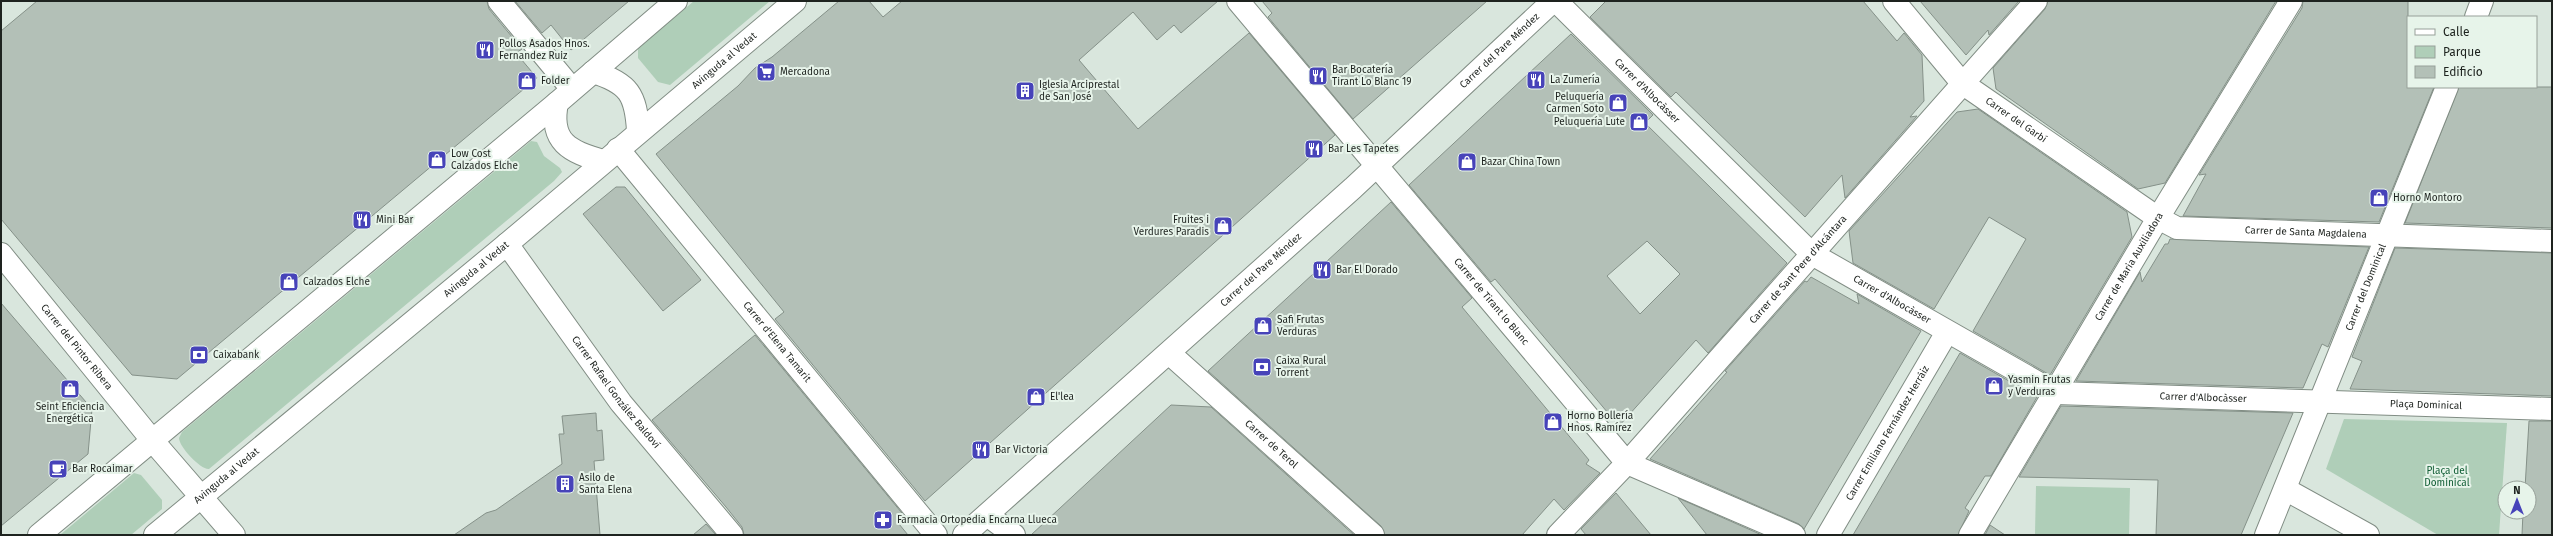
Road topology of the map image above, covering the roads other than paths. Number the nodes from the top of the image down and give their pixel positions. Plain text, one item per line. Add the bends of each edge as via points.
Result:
1 (499, 1) edge
2 (676, 1) edge
3 (795, 1) edge
4 (1238, 1) edge
5 (1554, 1) edge
6 (1894, 1) edge
7 (2036, 1) edge
8 (2292, 1) edge
9 (2482, 1) edge
10 (2476, 16) edge
11 (593, 72) junction
12 (1962, 83) junction
13 (2447, 88) edge
14 (564, 96) junction
15 (638, 131) junction
16 (610, 155) junction
17 (1378, 166) junction
18 (2158, 218) junction
19 (2386, 234) junction
20 (2552, 241) edge
21 (507, 244) junction
22 (1, 254) edge
23 (1812, 254) junction
24 (1947, 332) junction
25 (1169, 353) junction
26 (2056, 393) junction
27 (2320, 401) junction
28 (2543, 409) edge
29 (152, 440) junction
30 (1627, 463) junction
31 (2285, 489) junction
32 (201, 496) junction
33 (987, 514) junction
34 (39, 535) edge
35 (155, 535) edge
36 (234, 535) edge
37 (732, 535) edge
38 (936, 535) edge
39 (964, 535) edge
40 (1014, 535) edge
41 (1373, 535) edge
42 (1558, 535) edge
43 (1794, 535) edge
44 (1828, 535) edge
45 (1970, 535) edge
46 (2266, 535) edge
47 (2368, 535) edge

1 - 14 street
2 - 11 street
3 - 15 street, Avinguda al Vedat
4 - 17 street, Carrer de Tirant lo Blanc
5 - 17 street, Carrer del Pare Méndez
5 - 23 street, Carrer d'Albocàsser
6 - 12 street, Carrer del Garbí
7 - 12 street, Carrer de Sant Pere d'Alcántara
8 - 18 street, Carrer de Maria Auxiliadora
9 - 10 street
11 - 14 street
11 - 15 street via 620,82 629,91 635,103
12 - 18 street, Carrer del Garbí
12 - 23 street, Carrer de Sant Pere d'Alcántara
13 - 19 street, Carrer del Dominical
14 - 16 street via 554,117 556,130 562,142 572,150
14 - 29 street
15 - 16 street, Avinguda al Vedat
16 - 21 street, Avinguda al Vedat
16 - 38 street, Carrer d'Elena Tamarit
17 - 25 street, Carrer del Pare Méndez
17 - 30 street, Carrer de Tirant lo Blanc
18 - 19 street, Carrer de Santa Magdalena via 2177,228
18 - 26 street, Carrer de Maria Auxiliadora
19 - 20 street, Carrer de Santa Magdalena
19 - 27 street, Carrer del Dominical
21 - 32 street, Avinguda al Vedat
21 - 37 street, Carrer Rafael González Baldoví via 621,403
22 - 29 street, Carrer del Pintor Ribera
23 - 24 street, Carrer d'Albocàsser
23 - 30 street, Carrer de Sant Pere d'Alcántara
24 - 26 street, Carrer d'Albocàsser
24 - 44 street, Carrer Emiliano Fernández Herráiz
25 - 33 street, Carrer del Pare Méndez
25 - 41 street, Carrer de Terol
26 - 27 street, Carrer d'Albocàsser
26 - 45 street, Carrer de Maria Auxiliadora
27 - 28 street, Plaça Dominical
27 - 31 street, Carrer del Dominical
29 - 32 street, Carrer del Pintor Ribera
29 - 34 street
30 - 42 street, Carrer de Sant Pere d'Alcántara
30 - 43 street, Carrer de Tirant lo Blanc
31 - 46 street, Carrer del Dominical
31 - 47 street
32 - 35 street, Avinguda al Vedat
32 - 36 street, Carrer del Pintor Ribera
33 - 39 street, Carrer del Pare Méndez
33 - 40 street

